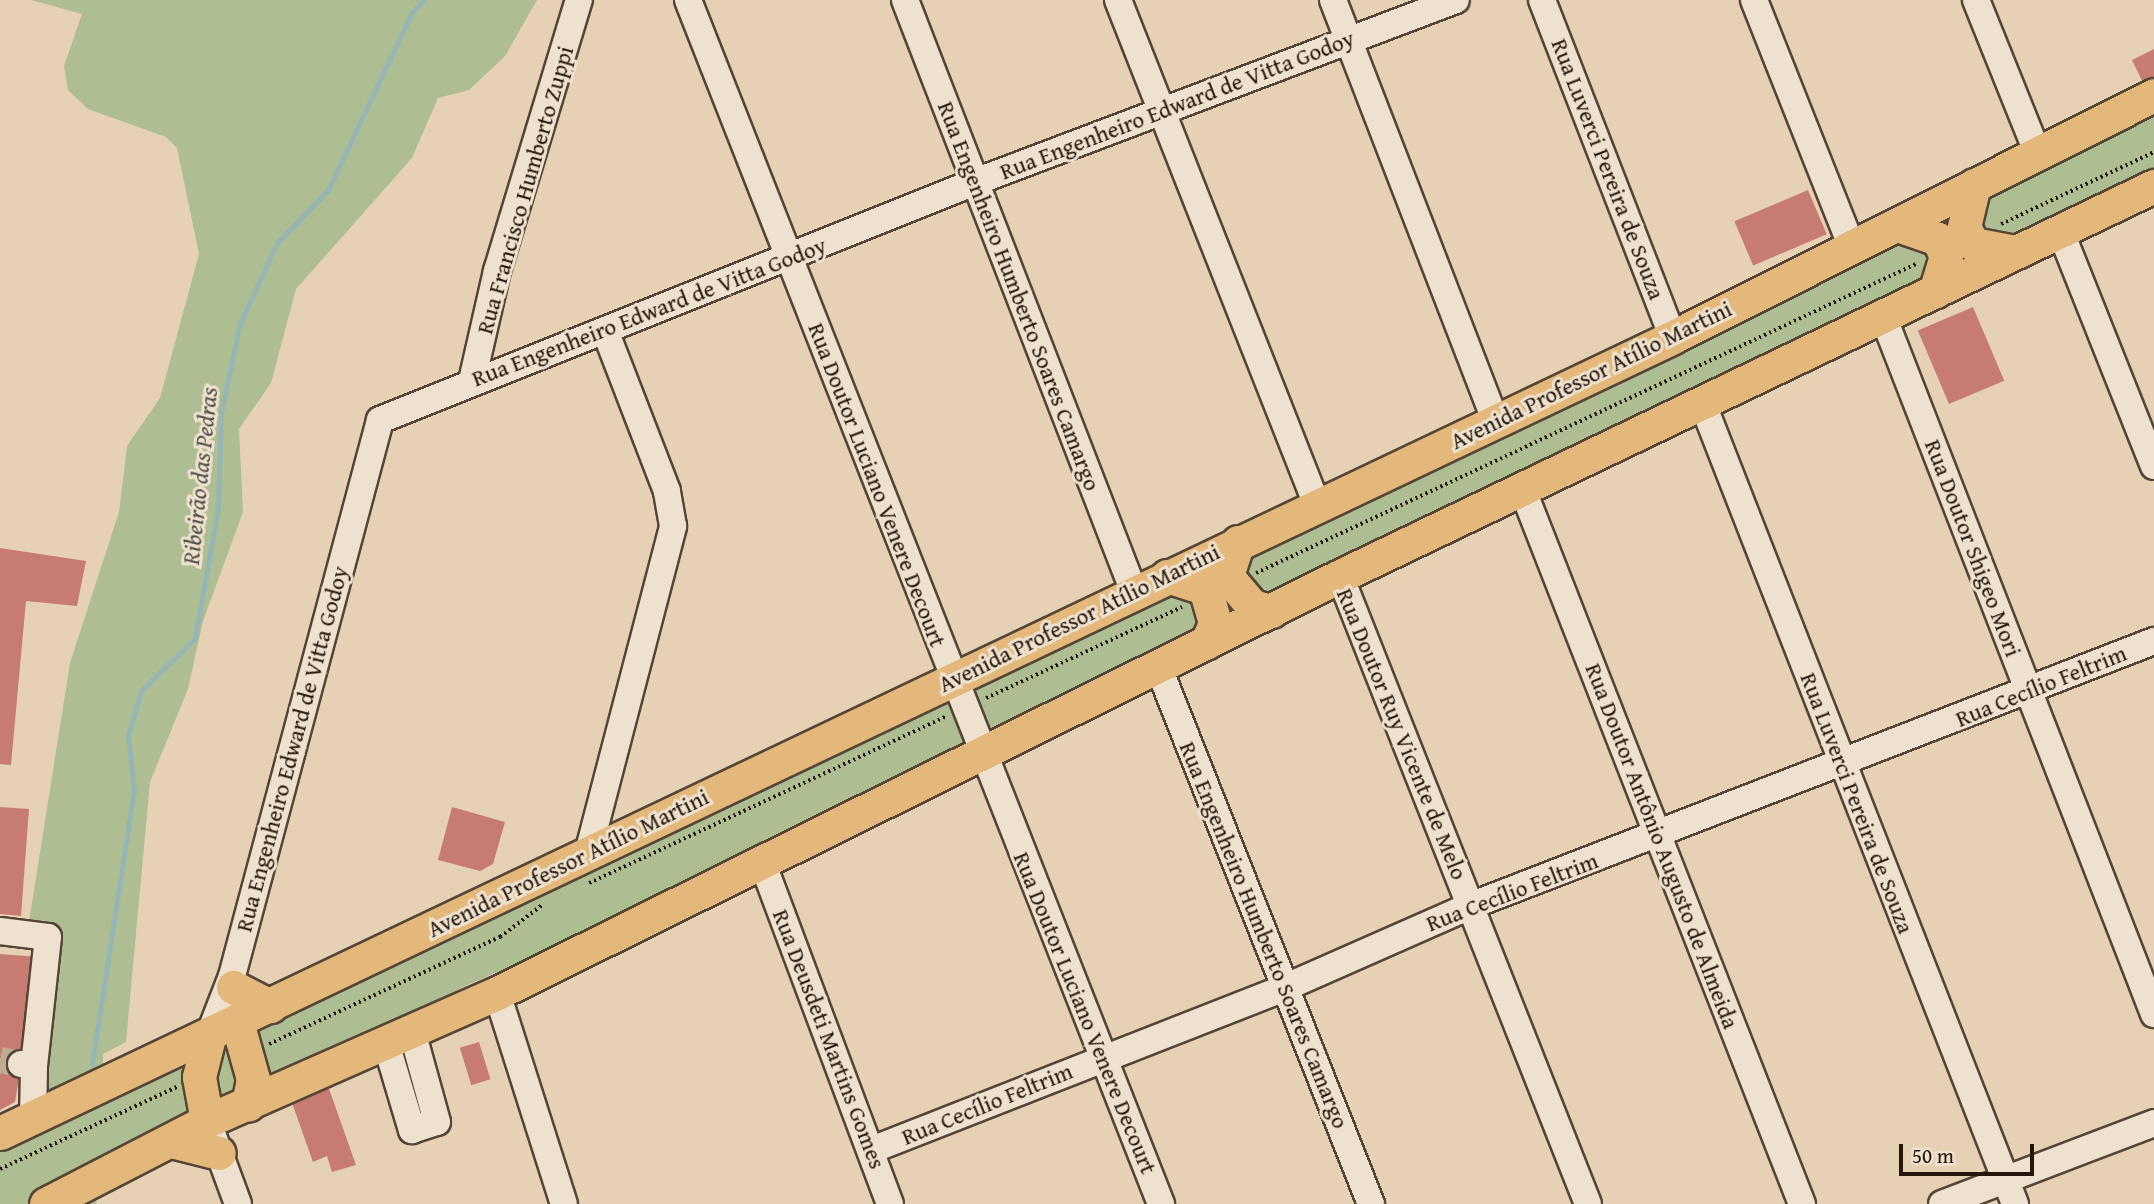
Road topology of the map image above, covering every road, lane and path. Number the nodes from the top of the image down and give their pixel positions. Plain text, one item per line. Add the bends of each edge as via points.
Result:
1 (579, 0) edge
2 (688, 0) edge
3 (905, 0) edge
4 (1118, 0) edge
5 (1333, 0) edge
6 (1456, 0) edge
7 (1542, 0) edge
8 (1754, 0) edge
9 (1976, 0) edge
10 (1348, 40) junction
11 (2154, 94) edge
12 (1163, 114) junction
13 (2036, 149) junction
14 (2154, 152) edge
15 (975, 182) junction
16 (1974, 184) junction
17 (2154, 186) edge
18 (1897, 225) junction
19 (2060, 230) junction
20 (1957, 244) junction
21 (1852, 247) junction
22 (2015, 252) junction
23 (791, 257) junction
24 (1935, 291) junction
25 (1883, 316) junction
26 (606, 333) junction
27 (1673, 337) junction
28 (472, 381) junction
29 (1702, 402) junction
30 (1496, 422) junction
31 (2154, 466) edge
32 (1522, 488) junction
33 (1317, 505) junction
34 (1238, 542) junction
35 (1167, 576) junction
36 (1339, 576) junction
37 (1220, 589) junction
38 (1134, 592) junction
39 (1271, 611) junction
40 (1207, 642) junction
41 (2154, 642) edge
42 (1158, 666) junction
43 (2027, 690) junction
44 (957, 694) junction
45 (983, 754) junction
46 (1842, 766) junction
47 (1657, 837) junction
48 (588, 853) junction
49 (767, 875) dead end
50 (580, 886) dead end
51 (549, 900) dead end
52 (1470, 906) junction
53 (0, 931) edge
54 (232, 982) junction
55 (1284, 988) junction
56 (497, 993) junction
57 (270, 1006) junction
58 (2154, 1014) edge
59 (223, 1027) junction
60 (246, 1055) junction
61 (1104, 1058) junction
62 (199, 1077) junction
63 (248, 1105) junction
64 (33, 1118) junction
65 (207, 1121) junction
66 (2154, 1123) edge
67 (0, 1133) edge
68 (175, 1142) junction
69 (874, 1149) junction
70 (219, 1153) junction
71 (0, 1169) edge
72 (2005, 1179) junction
73 (46, 1204) edge
74 (238, 1204) edge
75 (564, 1204) edge
76 (890, 1204) edge
77 (1161, 1204) edge
78 (1371, 1204) edge
79 (1588, 1204) edge
80 (1802, 1204) edge
81 (1942, 1204) edge
82 (2015, 1204) edge

1 - 28 street, Rua Francisco Humberto Zuppi via 497,271
2 - 23 street, Rua Doutor Luciano Venere Decourt
3 - 15 street, Rua Engenheiro Humberto Soares Camargo
4 - 12 street
5 - 10 street
6 - 10 street, Rua Engenheiro Edward de Vitta Godoy
7 - 27 street, Rua Luverci Pereira de Souza
8 - 21 street
9 - 13 street
10 - 12 street, Rua Engenheiro Edward de Vitta Godoy
10 - 30 street
11 - 13 main road, Avenida Professor Atílio Martini
12 - 15 street, Rua Engenheiro Edward de Vitta Godoy
12 - 33 street
13 - 16 main road, Avenida Professor Atílio Martini
14 - 20 path
15 - 23 street, Rua Engenheiro Edward de Vitta Godoy
15 - 38 street, Rua Engenheiro Humberto Soares Camargo
16 - 18 main road, Avenida Professor Atílio Martini
16 - 20 main road
17 - 19 main road
18 - 20 main road
18 - 21 main road, Avenida Professor Atílio Martini
19 - 22 main road
19 - 31 street
20 - 22 main road
20 - 24 main road
20 - 37 path
21 - 27 main road, Avenida Professor Atílio Martini
22 - 24 main road
23 - 26 street, Rua Engenheiro Edward de Vitta Godoy
23 - 44 street, Rua Doutor Luciano Venere Decourt
24 - 25 main road
25 - 29 main road
25 - 43 street, Rua Doutor Shigeo Mori
26 - 28 street, Rua Engenheiro Edward de Vitta Godoy
26 - 48 street via 667,491 673,526
27 - 30 main road, Avenida Professor Atílio Martini
28 - 54 street, Rua Engenheiro Edward de Vitta Godoy via 380,420
29 - 32 main road
29 - 46 street, Rua Luverci Pereira de Souza
30 - 33 main road, Avenida Professor Atílio Martini
32 - 36 main road
32 - 47 street, Rua Doutor Antônio Augusto de Almeida
33 - 34 main road, Avenida Professor Atílio Martini
34 - 35 main road, Avenida Professor Atílio Martini
34 - 37 main road
35 - 37 main road
35 - 38 main road, Avenida Professor Atílio Martini
36 - 39 main road
36 - 52 street, Rua Doutor Ruy Vicente de Melo
37 - 39 main road
37 - 40 main road
37 - 44 path
38 - 44 main road, Avenida Professor Atílio Martini
39 - 40 main road
40 - 42 main road
41 - 43 street, Rua Cecílio Feltrim
42 - 45 main road
42 - 55 street, Rua Engenheiro Humberto Soares Camargo
43 - 46 street, Rua Cecílio Feltrim
43 - 58 street, Rua Doutor Shigeo Mori
44 - 45 street, Rua Doutor Luciano Venere Decourt
44 - 48 main road, Avenida Professor Atílio Martini
44 - 50 path
45 - 56 main road
45 - 61 street, Rua Doutor Luciano Venere Decourt
46 - 47 street, Rua Cecílio Feltrim
46 - 72 street, Rua Luverci Pereira de Souza
47 - 52 street, Rua Cecílio Feltrim
47 - 80 street, Rua Doutor Antônio Augusto de Almeida
48 - 57 main road, Avenida Professor Atílio Martini
49 - 69 street, Rua Deusdeti Martins Gomes
51 - 60 path via 500,937
52 - 55 street, Rua Cecílio Feltrim
52 - 79 street, Rua Doutor Ruy Vicente de Melo
53 - 64 street via 48,937 28,1064
54 - 57 main road
54 - 59 street, Rua Engenheiro Edward de Vitta Godoy
55 - 61 street, Rua Cecílio Feltrim
55 - 78 street, Rua Engenheiro Humberto Soares Camargo
56 - 63 main road
56 - 75 street
57 - 59 main road, Avenida Professor Atílio Martini
59 - 60 main road
59 - 62 main road
59 - 64 main road, Avenida Professor Atílio Martini
60 - 63 main road via 253,1079
61 - 69 street, Rua Cecílio Feltrim
61 - 77 street, Rua Doutor Luciano Venere Decourt
62 - 65 main road
62 - 71 path
63 - 65 main road
64 - 67 main road, Avenida Professor Atílio Martini
65 - 68 main road
65 - 70 street
66 - 72 street
68 - 70 main road
68 - 73 main road
69 - 76 street, Rua Deusdeti Martins Gomes
70 - 74 street
72 - 81 street
72 - 82 street, Rua Luverci Pereira de Souza

